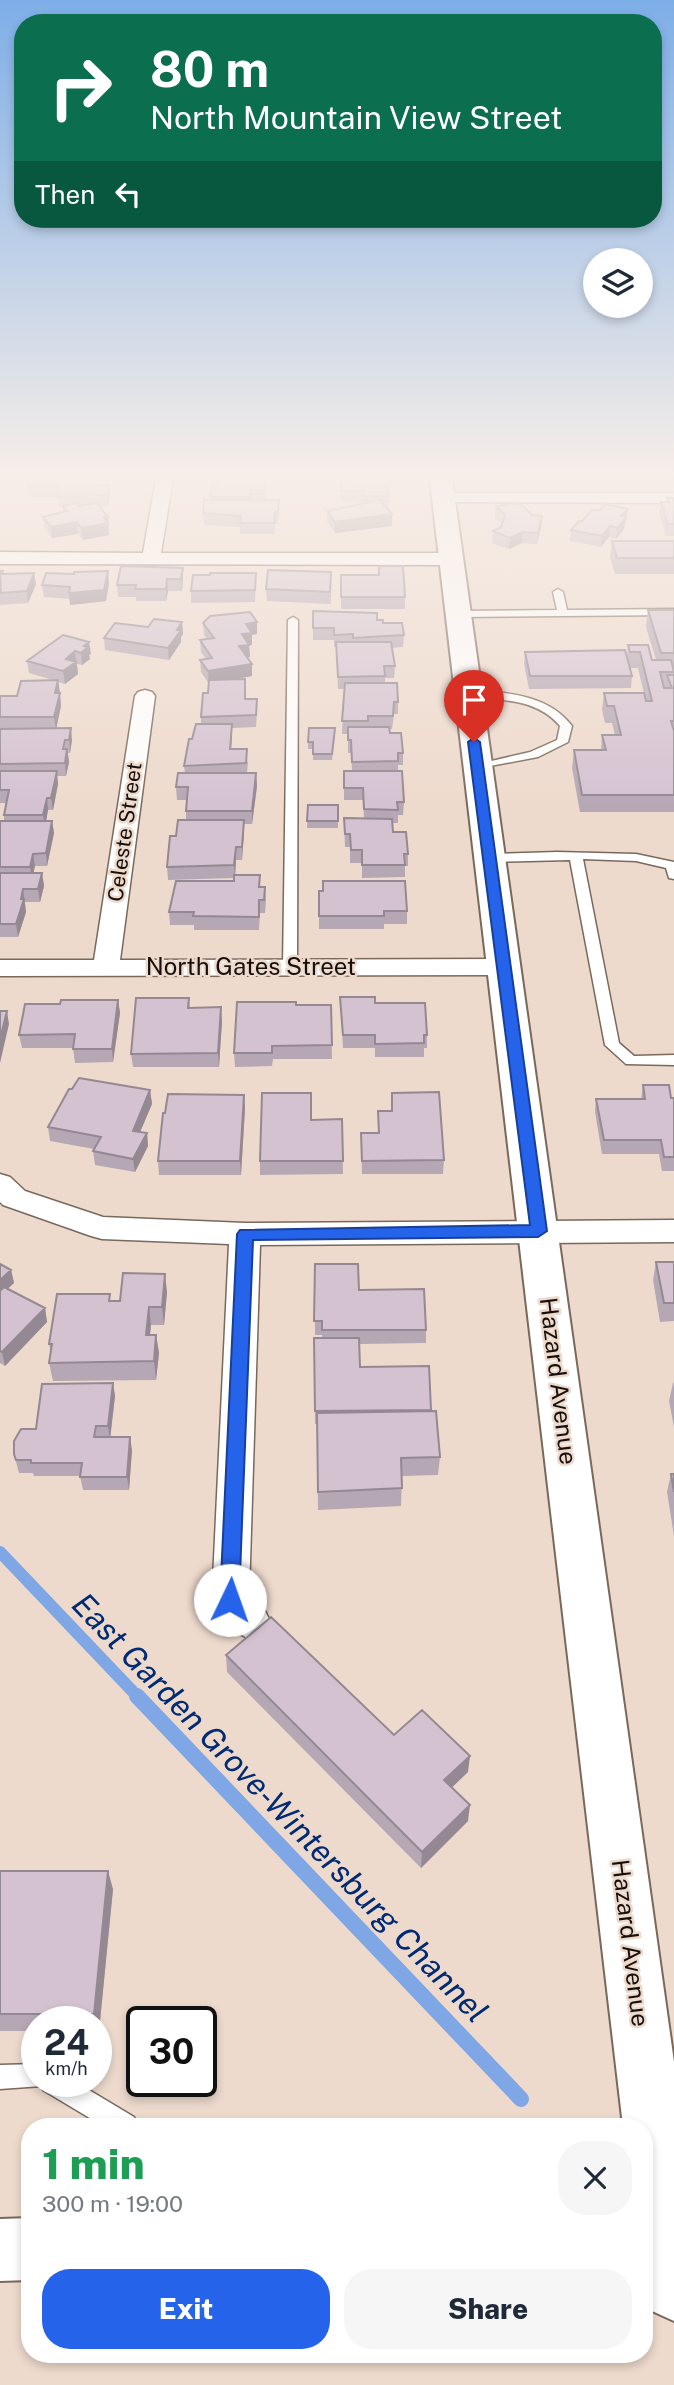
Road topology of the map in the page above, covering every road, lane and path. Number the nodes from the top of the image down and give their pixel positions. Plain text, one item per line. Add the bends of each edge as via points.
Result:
1 (453, 583) edge
2 (558, 592) dead end
3 (674, 612) edge
4 (563, 613) junction
5 (457, 614) junction
6 (293, 620) dead end
7 (466, 692) junction
8 (145, 696) dead end
9 (478, 767) junction
10 (576, 857) junction
11 (489, 858) junction
12 (674, 875) edge
13 (0, 968) edge
14 (106, 968) junction
15 (290, 968) junction
16 (502, 968) junction
17 (674, 1060) edge
18 (0, 1184) edge
19 (538, 1231) junction
20 (674, 1231) edge
21 (245, 1234) junction
22 (252, 1623) dead end
23 (21, 2076) edge
24 (0, 2077) edge
25 (78, 2097) edge
26 (112, 2118) edge
27 (648, 2118) edge
28 (653, 2155) edge
29 (21, 2249) edge
30 (0, 2250) edge
31 (665, 2251) edge

1 - 5 street, Hazard Avenue
2 - 4 lane
3 - 4 lane
4 - 5 lane
5 - 7 street, Hazard Avenue
6 - 15 lane
7 - 9 street, Hazard Avenue
7 - 9 lane via 551,709 566,726 562,742 550,749
8 - 14 street, Celeste Street
9 - 11 street, Hazard Avenue
10 - 11 lane
10 - 12 lane via 660,859 671,866
10 - 17 lane via 612,1045 631,1061
11 - 16 street, Hazard Avenue
13 - 14 street, North Gates Street
14 - 15 street, North Gates Street
15 - 16 street, North Gates Street
16 - 19 street, Hazard Avenue
18 - 21 street via 14,1198 102,1228
19 - 20 street
19 - 21 street
19 - 27 street, Hazard Avenue
21 - 22 street via 230,1600
23 - 24 lane
25 - 26 lane
28 - 31 street, Hazard Avenue
29 - 30 street

